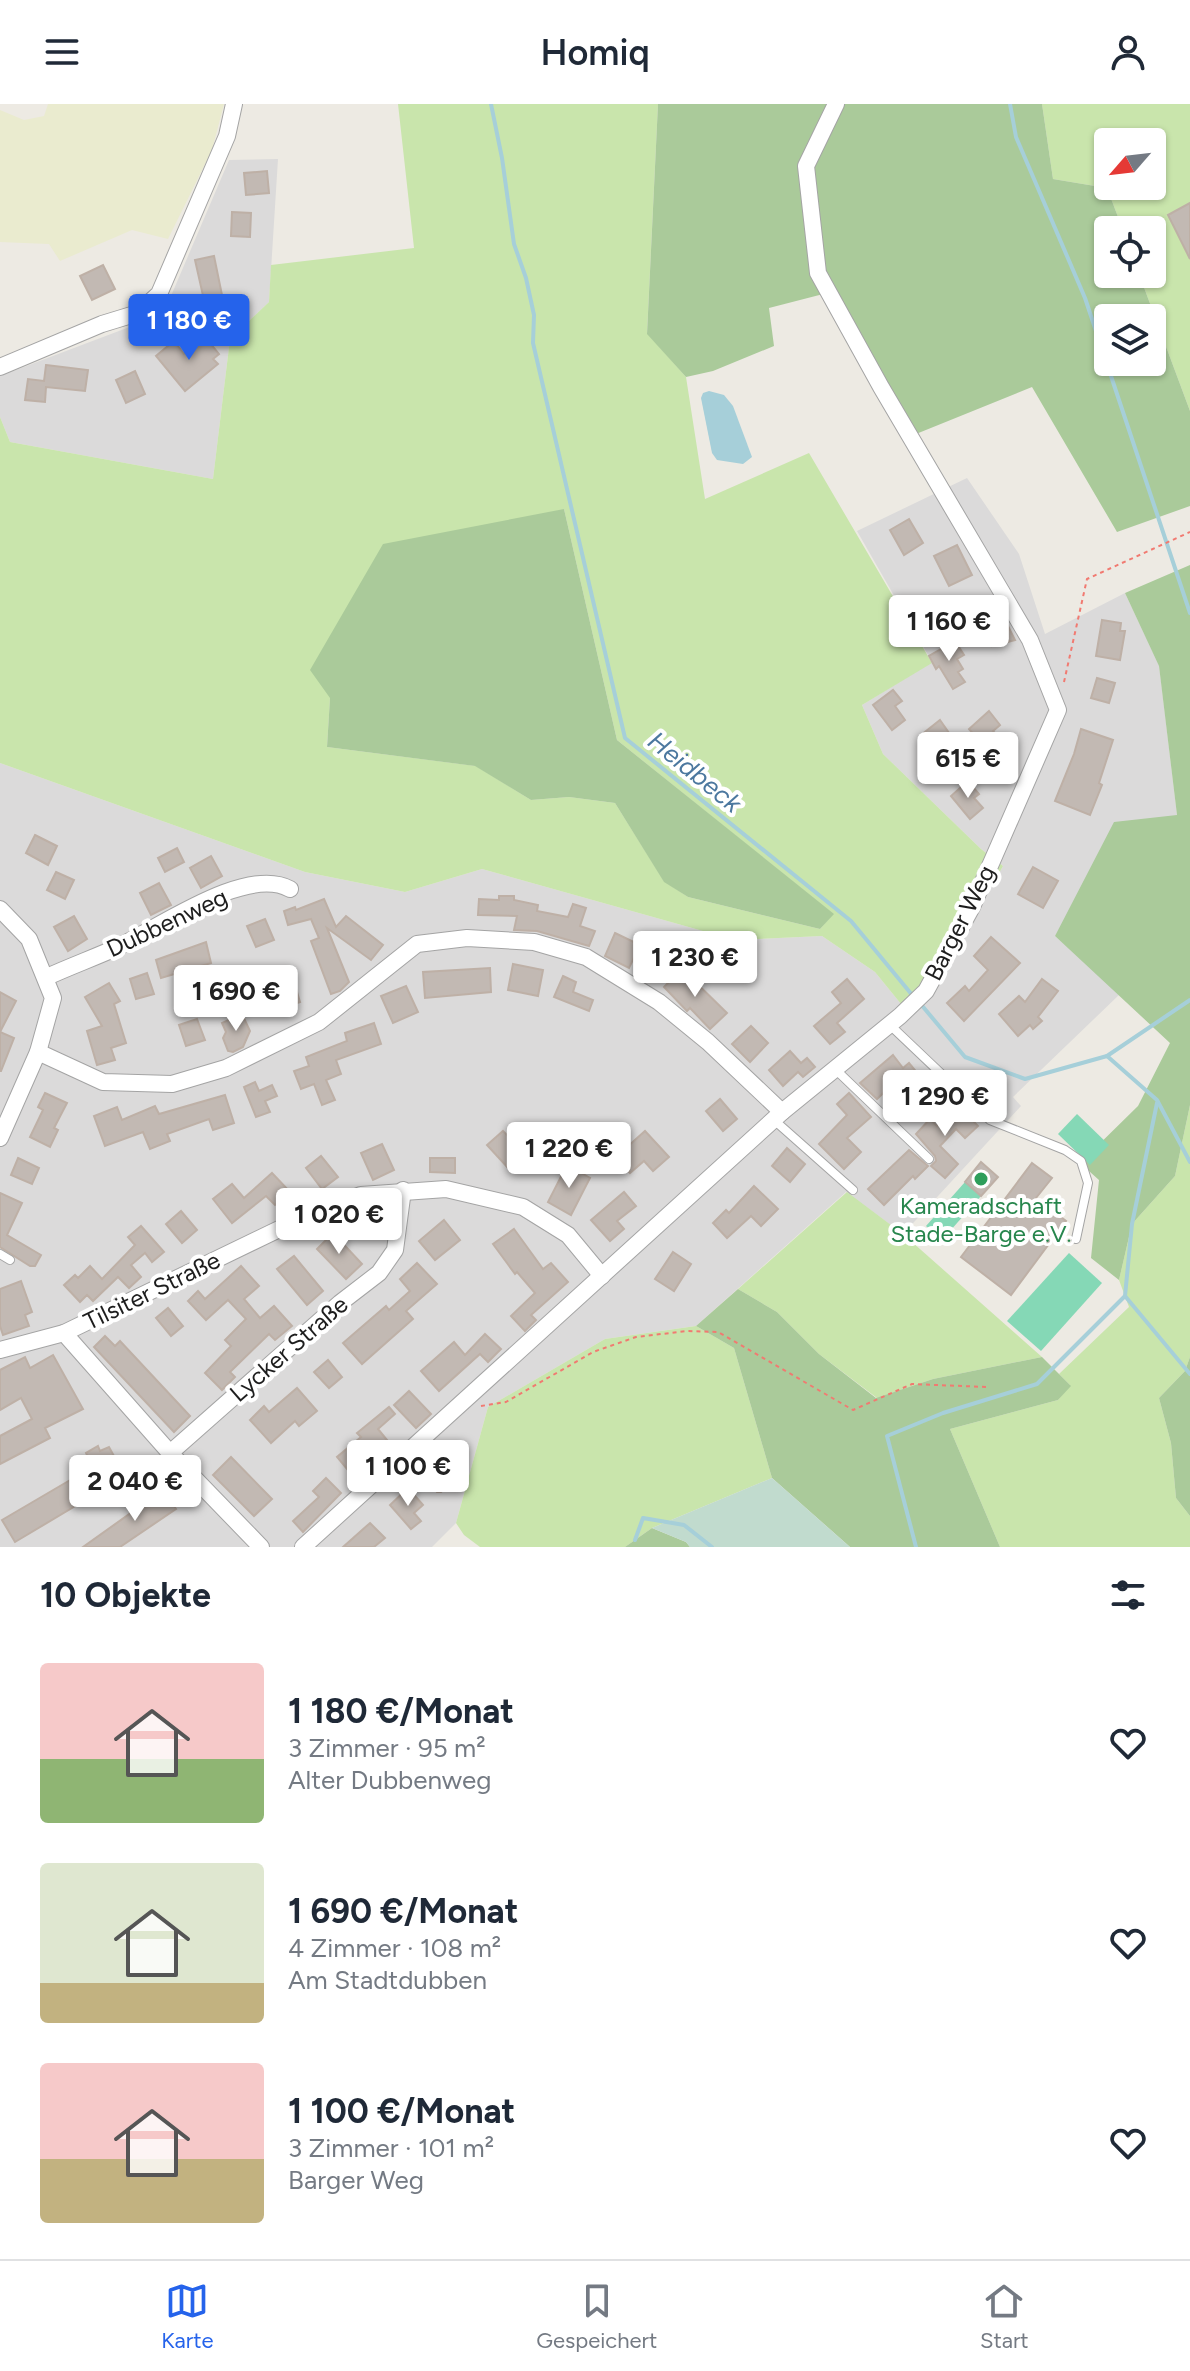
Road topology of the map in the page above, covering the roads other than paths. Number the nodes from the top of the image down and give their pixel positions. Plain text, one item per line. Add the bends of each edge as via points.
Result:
1 (234, 104) edge
2 (836, 104) edge
3 (0, 367) edge
4 (290, 889) dead end
5 (0, 909) edge
6 (47, 977) junction
7 (895, 1020) junction
8 (38, 1052) junction
9 (835, 1069) junction
10 (778, 1116) junction
11 (0, 1138) edge
12 (929, 1159) dead end
13 (403, 1190) junction
14 (853, 1190) dead end
15 (1076, 1239) dead end
16 (0, 1254) edge
17 (10, 1260) dead end
18 (602, 1276) junction
19 (64, 1333) junction
20 (0, 1350) edge
21 (170, 1453) junction
22 (261, 1547) edge
23 (303, 1547) edge

1 - 3 street via 227,136 159,294 138,313
2 - 7 street, Barger Weg via 806,166 818,273 1030,640 1058,710 972,907 926,991
4 - 6 street, Dubbenweg via 257,884 216,896
5 - 6 street via 29,939
6 - 8 street via 53,998
7 - 9 street, Barger Weg
7 - 15 lane via 990,1120 1081,1161 1088,1183
8 - 10 street via 103,1082 172,1084 226,1068 319,1022 417,944 467,938 534,942 586,957 659,1002 708,1042
8 - 11 street
9 - 10 street, Barger Weg
9 - 12 lane
10 - 14 lane
10 - 18 street, Barger Weg
13 - 18 street, Tilsiter Straße via 446,1189 523,1207 568,1235
13 - 19 street, Tilsiter Straße via 361,1195 302,1218
13 - 21 street, Lycker Straße via 395,1250 379,1273
16 - 17 lane
18 - 23 street, Barger Weg
19 - 20 street, Tilsiter Straße
19 - 21 street
21 - 22 street

